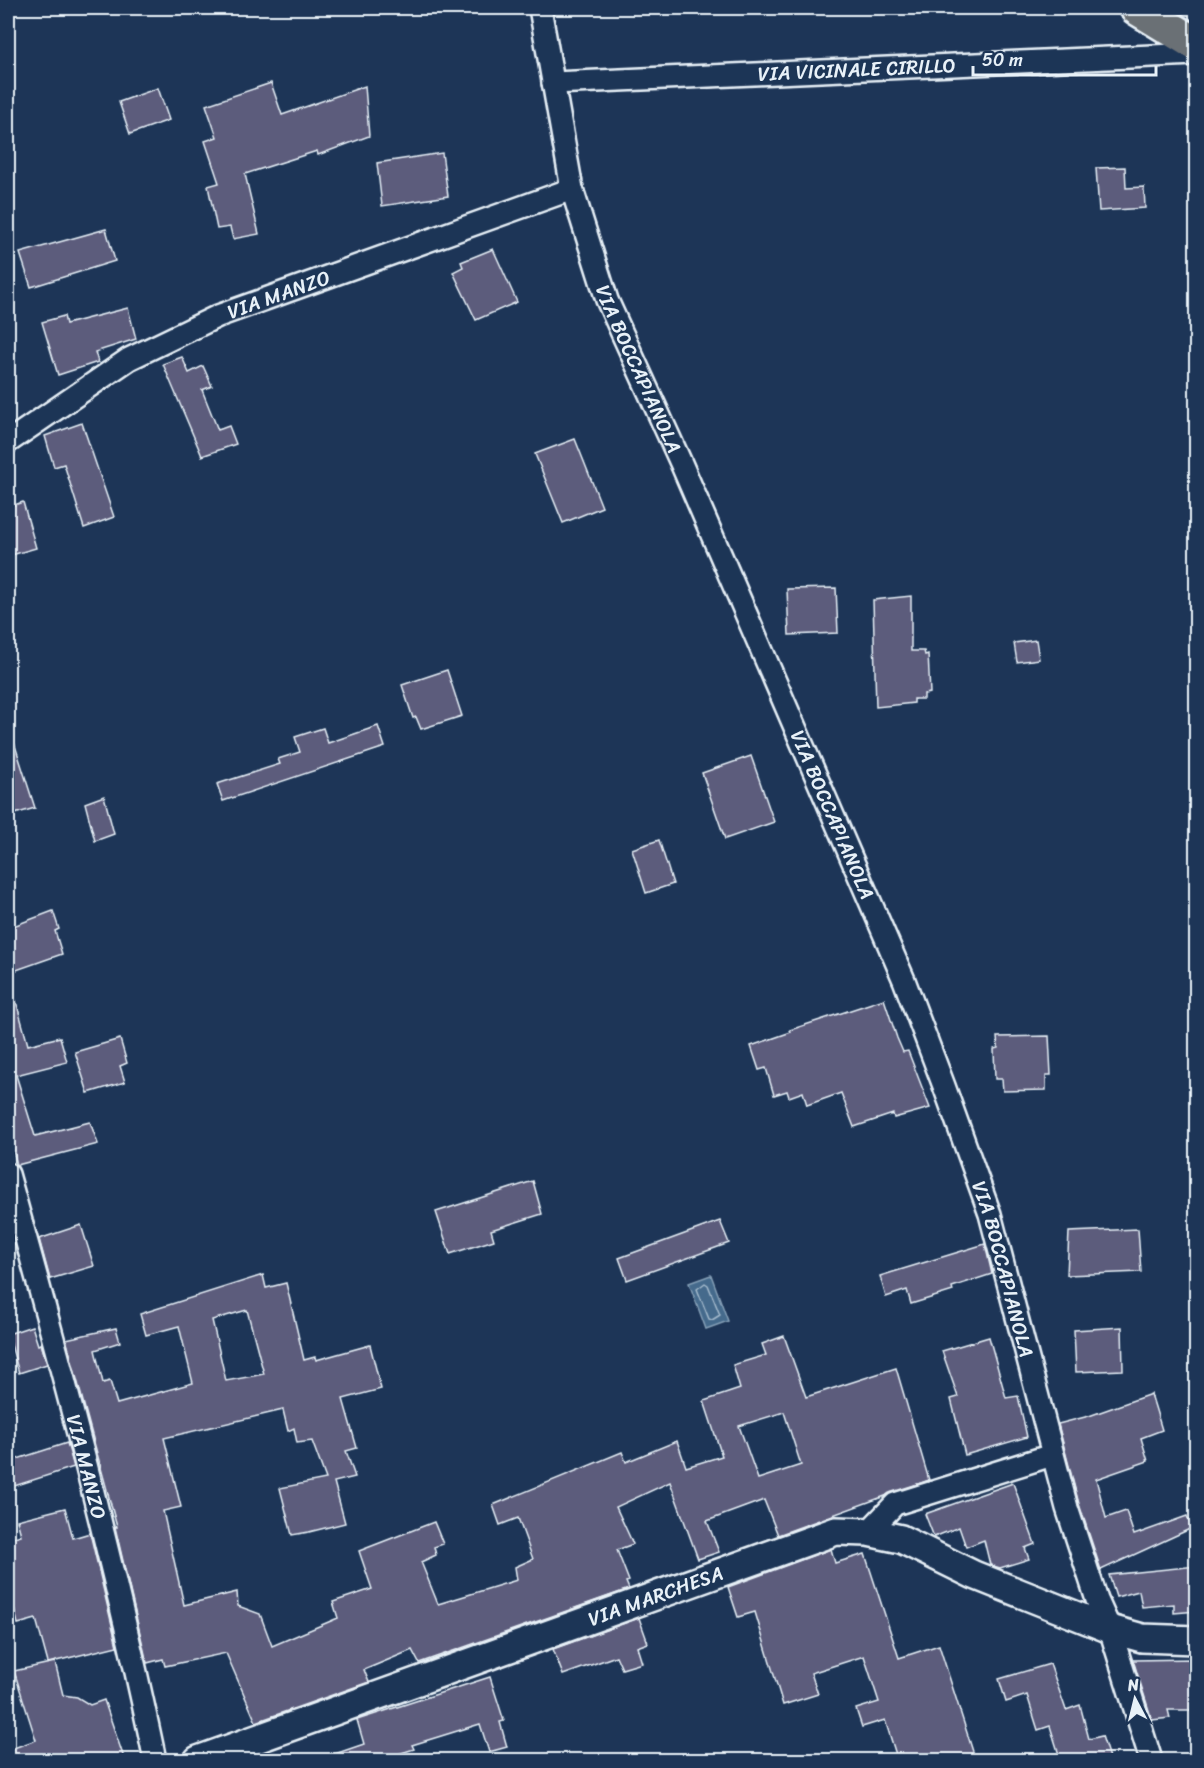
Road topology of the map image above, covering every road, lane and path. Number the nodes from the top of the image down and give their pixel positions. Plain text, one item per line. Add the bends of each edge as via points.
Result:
1 (540, 8) edge
2 (1137, 8) edge
3 (1184, 36) edge
4 (1197, 54) edge
5 (553, 83) junction
6 (572, 189) junction
7 (8, 442) edge
8 (8, 1174) edge
9 (1052, 1455) junction
10 (868, 1532) junction
11 (1110, 1629) junction
12 (1197, 1640) edge
13 (155, 1761) edge
14 (198, 1761) edge
15 (1151, 1761) edge

1 - 5 street, VIA BOCCAPIANOLA
2 - 3 highway
4 - 5 street, VIA VICINALE CIRILLO
5 - 6 street, VIA BOCCAPIANOLA
6 - 7 street, VIA MANZO via 218,316 129,360
6 - 9 street, VIA BOCCAPIANOLA via 607,300 895,958 936,1065 990,1214
8 - 13 street, VIA MANZO via 59,1355 124,1613
9 - 10 street via 895,1504
9 - 11 street, VIA BOCCAPIANOLA via 1097,1600
10 - 11 street, VIA MARCHESA via 901,1539 974,1575
10 - 14 street, VIA MARCHESA via 836,1531 806,1540
11 - 12 street, VIA MARCHESA via 1143,1638
11 - 15 street, VIA BOCCAPIANOLA

